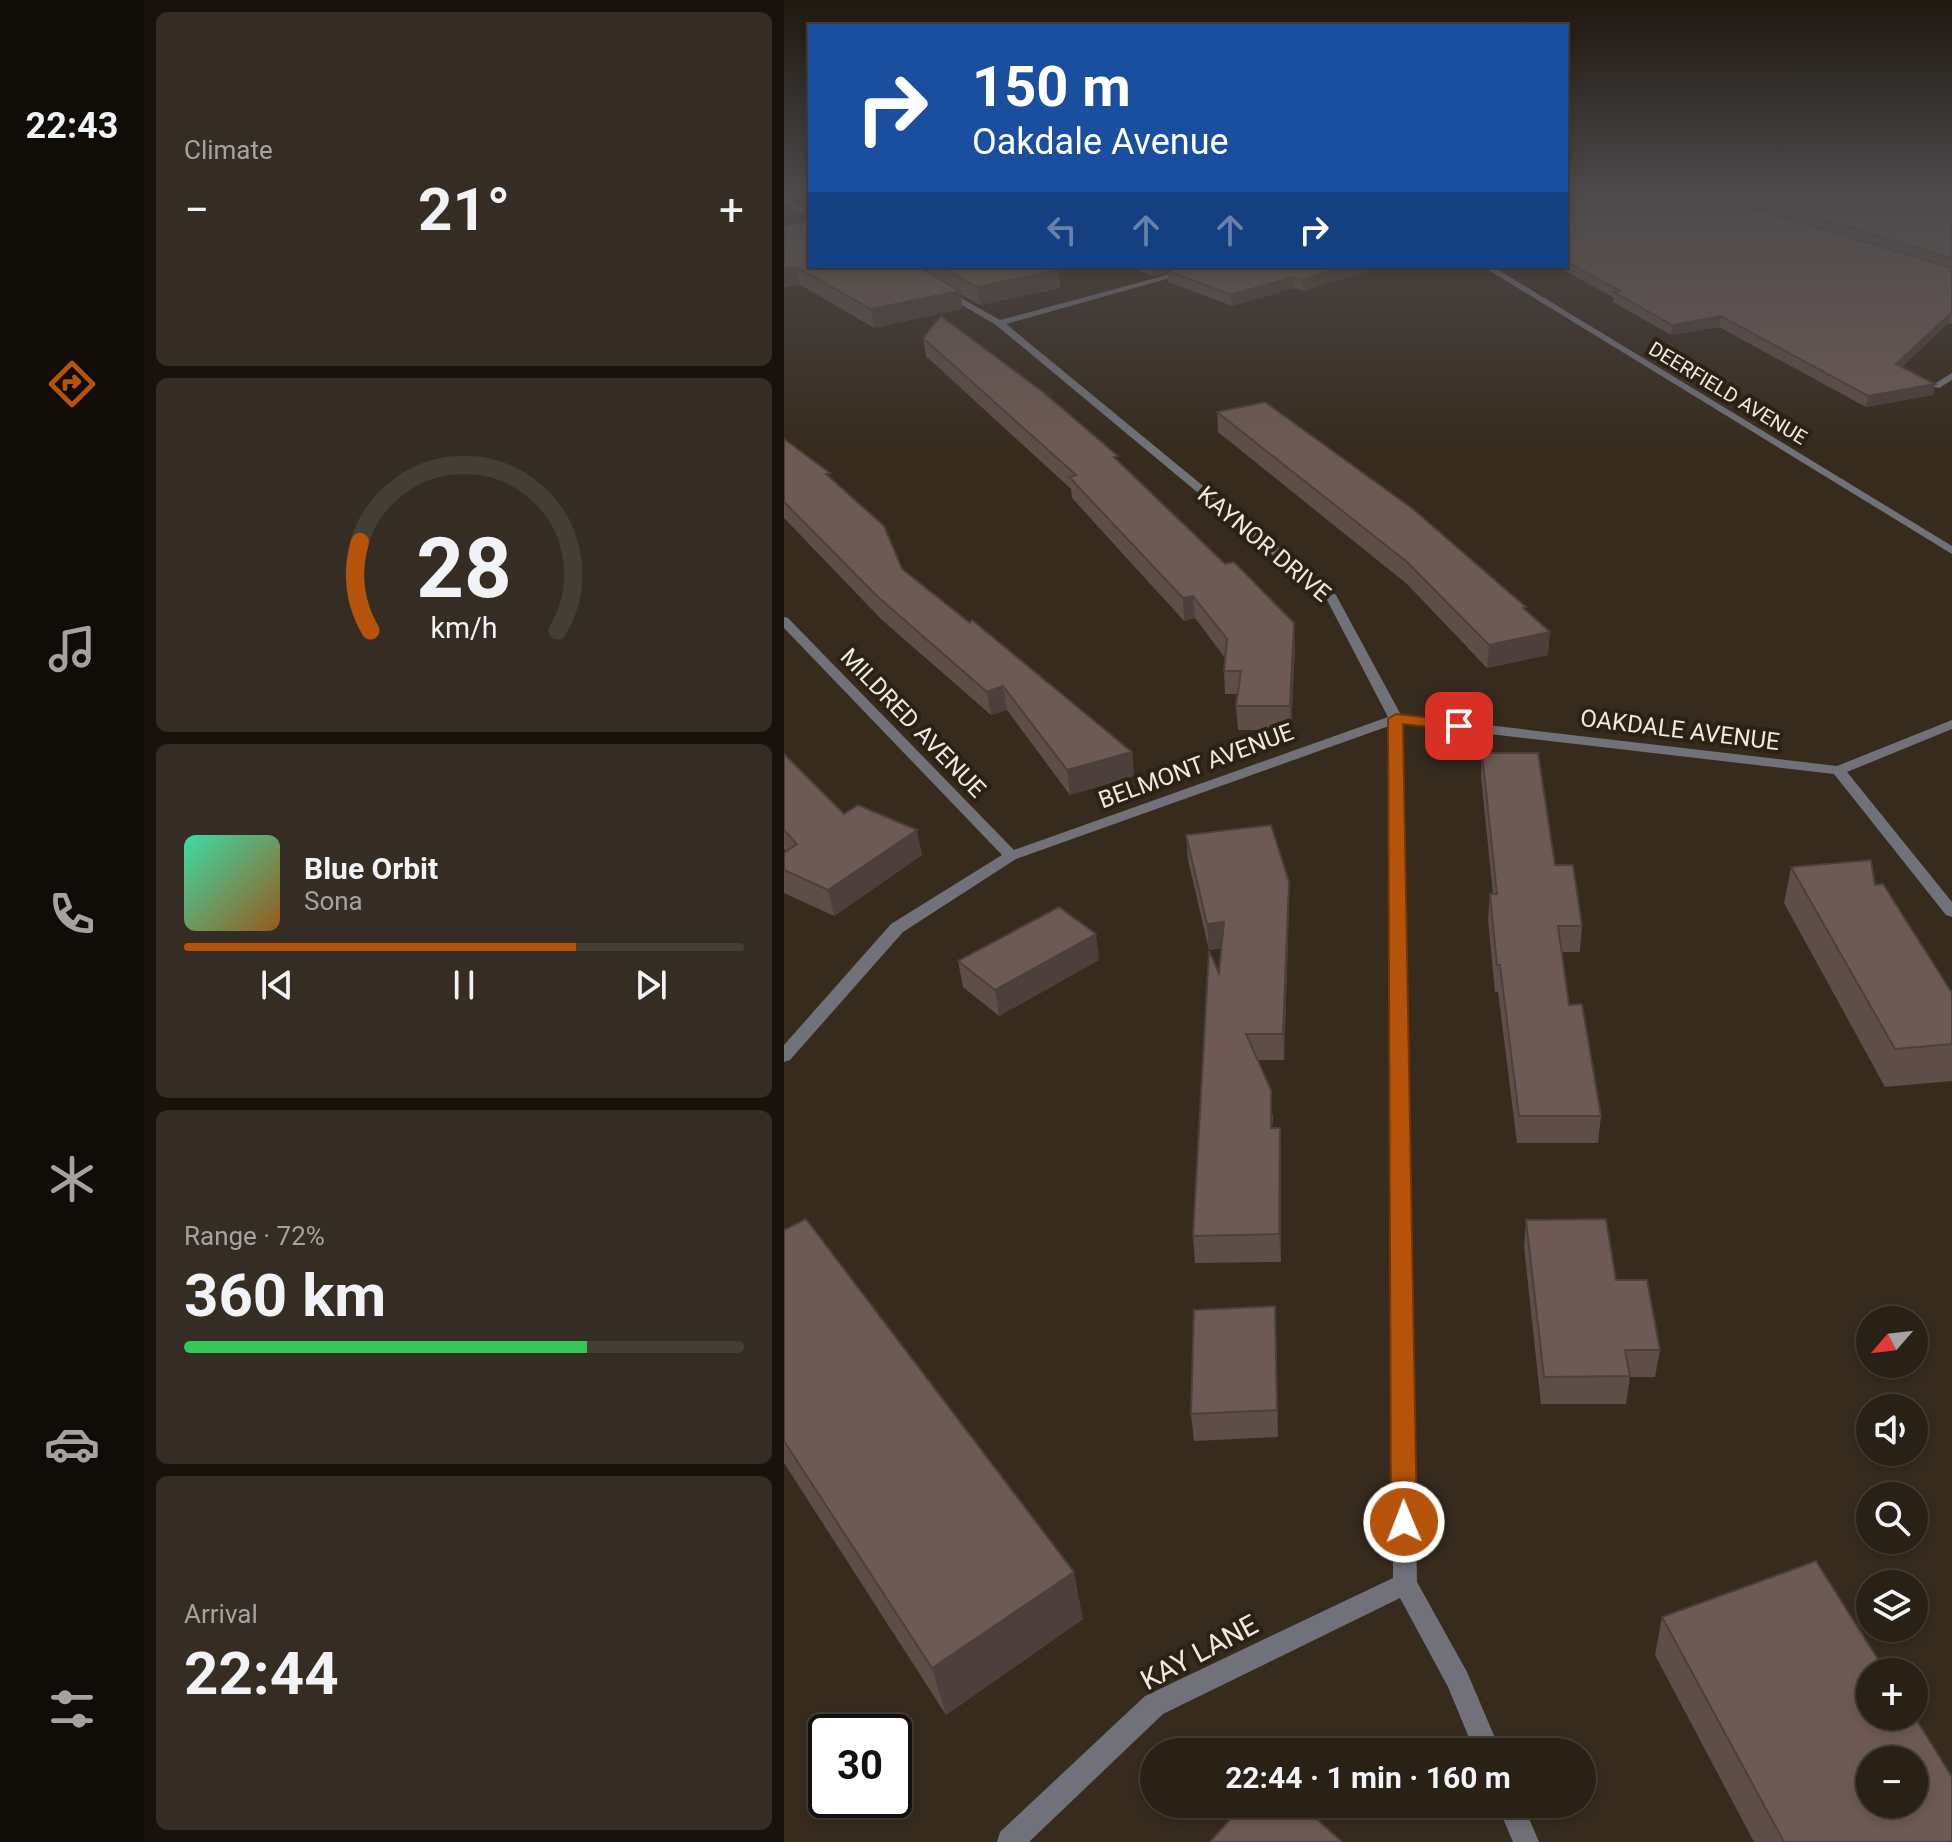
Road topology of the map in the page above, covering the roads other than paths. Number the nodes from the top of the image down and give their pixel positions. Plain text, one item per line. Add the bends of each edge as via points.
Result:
1 (1165, 278) edge
2 (1506, 278) edge
3 (924, 280) edge
4 (999, 323) junction
5 (1952, 376) edge
6 (1936, 386) edge
7 (1952, 551) edge
8 (784, 621) edge
9 (1396, 719) junction
10 (1952, 724) edge
11 (1838, 770) junction
12 (1011, 856) junction
13 (1952, 912) edge
14 (784, 1056) edge
15 (1405, 1584) junction
16 (1482, 1738) edge
17 (1516, 1818) edge
18 (1010, 1842) edge
19 (1526, 1842) edge

1 - 4 street
2 - 7 street, DEERFIELD AVENUE
3 - 4 street, KAYNOR DRIVE
4 - 9 street, KAYNOR DRIVE via 1332,598
5 - 6 street
8 - 12 street, MILDRED AVENUE
9 - 11 street, OAKDALE AVENUE
9 - 12 street, BELMONT AVENUE
9 - 15 street, KAYNOR DRIVE
10 - 11 street, OAKDALE AVENUE
11 - 13 street
12 - 14 street, BELMONT AVENUE via 897,928
15 - 16 street, KAYNOR DRIVE via 1458,1680
15 - 18 street, KAY LANE via 1154,1705
17 - 19 street

